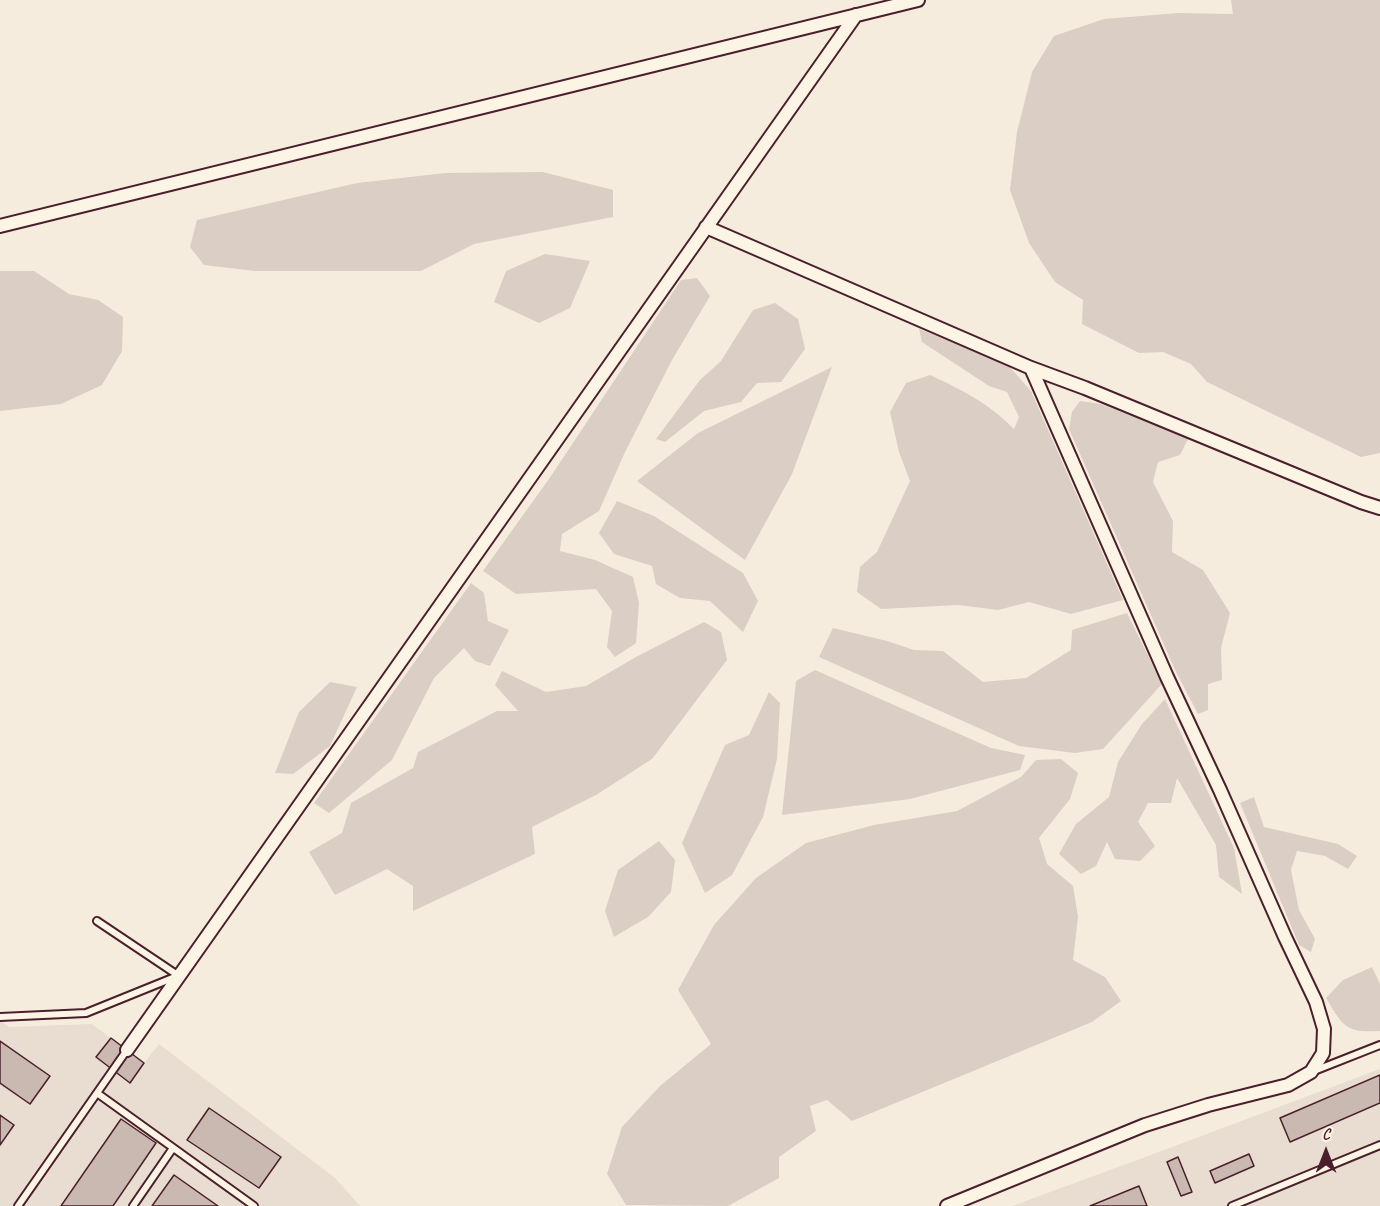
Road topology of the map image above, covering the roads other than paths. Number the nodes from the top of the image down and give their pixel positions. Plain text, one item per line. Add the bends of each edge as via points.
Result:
1 (918, 0) edge
2 (856, 15) junction
3 (0, 226) edge
4 (706, 227) junction
5 (1031, 368) junction
6 (1380, 508) edge
7 (97, 921) dead end
8 (179, 976) junction
9 (0, 1017) edge
10 (1380, 1045) edge
11 (127, 1050) joint
12 (1311, 1072) junction
13 (97, 1093) junction
14 (1380, 1145) edge
15 (173, 1148) junction
16 (18, 1206) edge
17 (134, 1206) edge
18 (254, 1206) edge
19 (946, 1206) edge
20 (1232, 1206) edge

1 - 2 street
2 - 3 street
2 - 4 street
4 - 5 street
4 - 8 street
5 - 6 street
5 - 12 street via 1316,1002 1324,1029 1323,1053
7 - 8 lane
8 - 9 lane via 86,1013
8 - 11 street
10 - 12 lane
11 - 13 lane
12 - 19 street via 1288,1085 1146,1125
13 - 15 lane
13 - 16 lane
14 - 20 lane
15 - 17 lane
15 - 18 lane

